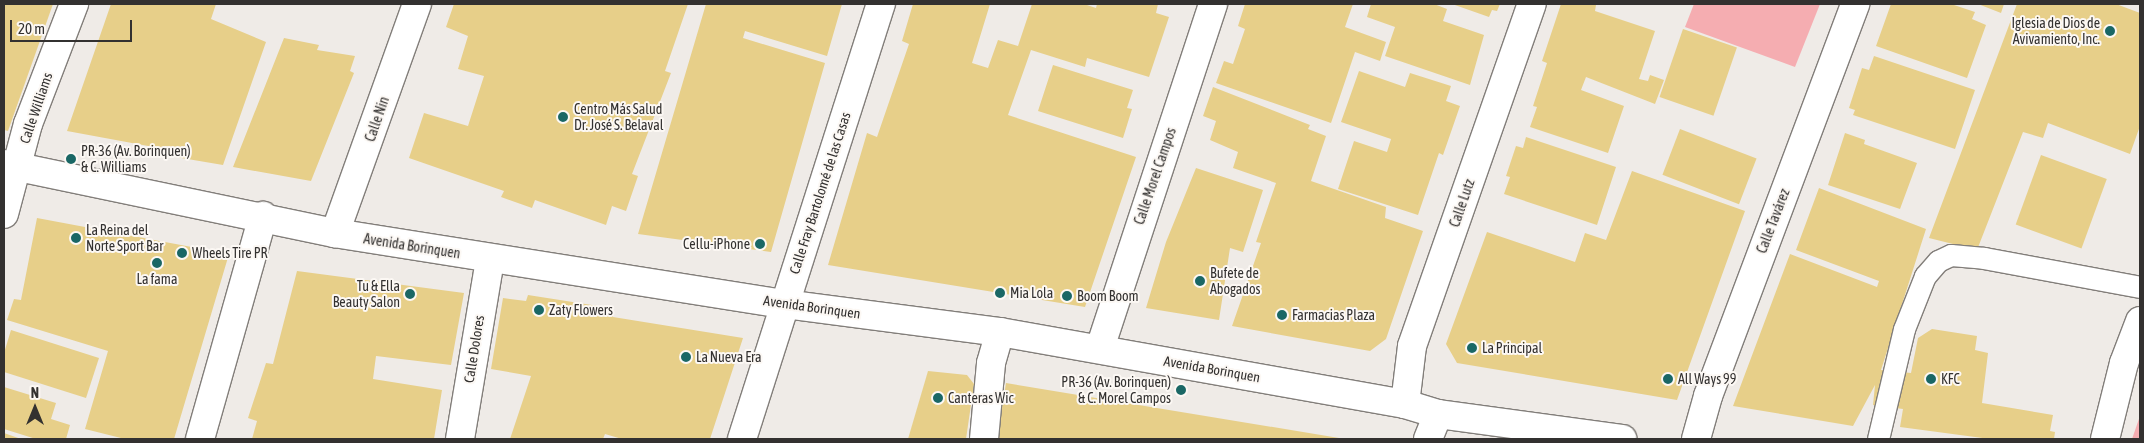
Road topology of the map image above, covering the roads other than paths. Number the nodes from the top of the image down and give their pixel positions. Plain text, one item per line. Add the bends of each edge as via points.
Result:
1 (74, 4) edge
2 (417, 4) edge
3 (882, 4) edge
4 (1213, 4) edge
5 (1532, 4) edge
6 (1855, 4) edge
7 (10, 164) edge
8 (4, 214) edge
9 (262, 216) junction
10 (335, 234) junction
11 (490, 259) junction
12 (2140, 287) edge
13 (784, 304) junction
14 (2140, 321) edge
15 (1000, 332) junction
16 (1100, 348) junction
17 (1404, 404) junction
18 (1438, 414) junction
19 (200, 439) edge
20 (460, 439) edge
21 (742, 439) edge
22 (984, 439) edge
23 (1428, 439) edge
24 (1622, 439) edge
25 (1696, 439) edge
26 (1878, 439) edge
27 (2105, 439) edge

1 - 7 street, Calle Williams
2 - 10 street, Calle Nin
3 - 13 street, Calle Fray Bartolomé de las Casas
4 - 16 street, Calle Morel Campos
5 - 17 street, Calle Lutz via 1412,346
6 - 25 street, Calle Tavárez via 1708,396
7 - 8 street, Calle Williams
7 - 9 street, Avenida Borinquen
9 - 10 street, Avenida Borinquen
9 - 19 street
10 - 11 street, Avenida Borinquen
11 - 13 street, Avenida Borinquen
11 - 20 street, Calle Dolores
12 - 26 lane via 1984,258 1951,255 1938,260 1925,276 1904,329
13 - 15 street, Avenida Borinquen
13 - 21 street, Calle Fray Bartolomé de las Casas
14 - 27 street via 2124,363
15 - 16 street, Avenida Borinquen
15 - 22 street via 991,363
16 - 17 street, Avenida Borinquen
17 - 18 street, Avenida Borinquen
18 - 23 street
18 - 24 street, Avenida Borinquen

